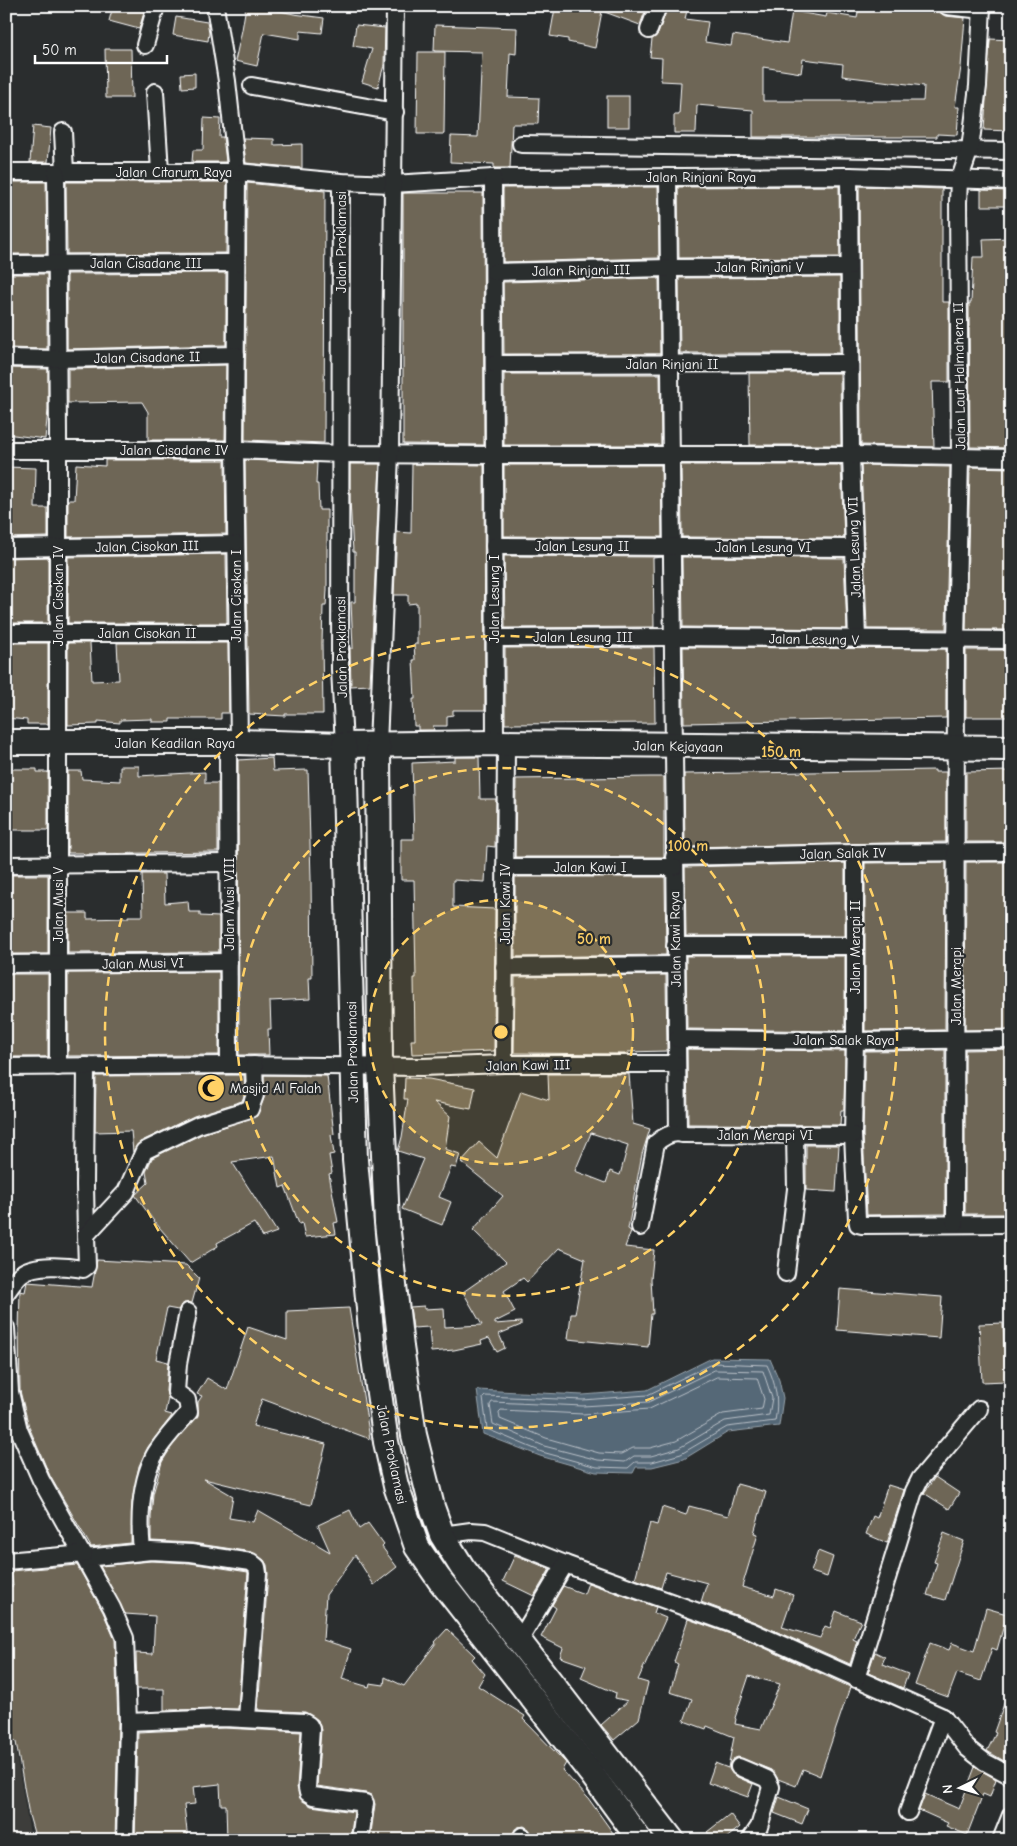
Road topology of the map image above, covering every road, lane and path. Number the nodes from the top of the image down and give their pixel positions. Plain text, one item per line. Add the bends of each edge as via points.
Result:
1 (156, 6) edge
2 (215, 6) edge
3 (395, 6) edge
4 (658, 6) edge
5 (947, 6) edge
6 (982, 8) edge
7 (649, 30) dead end
8 (145, 45) dead end
9 (252, 86) dead end
10 (155, 92) dead end
11 (395, 112) junction
12 (63, 132) dead end
13 (521, 144) dead end
14 (970, 150) junction
15 (1011, 151) edge
16 (160, 171) junction
17 (6, 172) edge
18 (61, 172) junction
19 (237, 172) junction
20 (849, 176) junction
21 (668, 177) junction
22 (493, 178) junction
23 (959, 181) junction
24 (1011, 181) edge
25 (342, 182) junction
26 (392, 184) junction
27 (236, 263) junction
28 (6, 264) edge
29 (57, 264) junction
30 (849, 267) junction
31 (669, 268) junction
32 (494, 272) junction
33 (236, 355) junction
34 (6, 358) edge
35 (58, 359) junction
36 (850, 363) junction
37 (494, 364) junction
38 (670, 364) junction
39 (58, 449) junction
40 (6, 450) edge
41 (235, 450) junction
42 (341, 454) junction
43 (390, 454) junction
44 (493, 455) junction
45 (850, 455) junction
46 (671, 456) junction
47 (960, 458) junction
48 (1011, 458) edge
49 (236, 544) junction
50 (494, 546) junction
51 (671, 546) junction
52 (6, 548) edge
53 (57, 548) junction
54 (854, 548) junction
55 (6, 633) edge
56 (58, 633) junction
57 (237, 633) junction
58 (672, 637) junction
59 (494, 638) junction
60 (857, 639) junction
61 (956, 640) junction
62 (1011, 640) edge
63 (6, 742) edge
64 (233, 742) junction
65 (57, 743) junction
66 (500, 743) junction
67 (344, 745) junction
68 (378, 745) junction
69 (673, 746) junction
70 (956, 748) junction
71 (1011, 748) edge
72 (956, 851) junction
73 (855, 852) junction
74 (1011, 852) edge
75 (674, 862) junction
76 (229, 863) junction
77 (58, 864) junction
78 (6, 865) edge
79 (505, 867) junction
80 (675, 946) junction
81 (855, 946) junction
82 (229, 962) junction
83 (6, 964) edge
84 (58, 964) junction
85 (676, 965) junction
86 (504, 967) junction
87 (677, 1039) junction
88 (1011, 1039) edge
89 (856, 1040) junction
90 (956, 1040) junction
91 (504, 1064) junction
92 (677, 1064) junction
93 (229, 1065) junction
94 (254, 1065) junction
95 (352, 1065) junction
96 (86, 1066) junction
97 (380, 1066) junction
98 (6, 1067) edge
99 (58, 1067) junction
100 (678, 1133) junction
101 (795, 1135) junction
102 (853, 1135) junction
103 (955, 1224) junction
104 (1011, 1224) edge
105 (640, 1227) dead end
106 (86, 1235) junction
107 (786, 1272) dead end
108 (6, 1293) edge
109 (188, 1312) dead end
110 (6, 1328) edge
111 (401, 1347) junction
112 (373, 1351) junction
113 (979, 1409) dead end
114 (432, 1507) junction
115 (408, 1524) junction
116 (442, 1535) junction
117 (142, 1551) junction
118 (85, 1556) junction
119 (6, 1561) edge
120 (565, 1564) junction
121 (519, 1641) junction
122 (856, 1679) junction
123 (943, 1716) junction
124 (247, 1718) junction
125 (128, 1722) junction
126 (739, 1767) dead end
127 (1011, 1776) edge
128 (908, 1812) dead end
129 (1010, 1821) edge
130 (125, 1840) edge
131 (360, 1840) edge
132 (640, 1840) edge
133 (672, 1840) edge
134 (750, 1840) edge
135 (1001, 1840) edge

1 - 8 street
2 - 19 street, Jalan Cisokan I
3 - 11 street, Jalan Proklamasi
4 - 7 street
5 - 6 street
6 - 14 street, Jalan Laut Halmahera II via 978,86
9 - 11 street
10 - 16 street
11 - 26 street, Jalan Proklamasi
12 - 18 street, Jalan Cisokan IV
13 - 14 street
14 - 15 street
14 - 23 street, Jalan Laut Halmahera II
16 - 18 street, Jalan Citarum Raya
16 - 19 street, Jalan Citarum Raya
17 - 18 street, Jalan Citarum Raya
18 - 29 street, Jalan Cisokan IV
19 - 25 street, Jalan Citarum Raya
19 - 27 street, Jalan Cisokan I
20 - 21 street, Jalan Rinjani Raya
20 - 23 street, Jalan Rinjani Raya
20 - 30 street, Jalan Lesung VII
21 - 22 street, Jalan Rinjani Raya
21 - 31 street, Jalan Kawi Raya
22 - 26 street, Jalan Rinjani Raya
22 - 32 street, Jalan Lesung I
23 - 24 street, Jalan Rinjani Raya
23 - 47 street, Jalan Laut Halmahera II
25 - 26 street, Jalan Citarum Raya
25 - 42 street, Jalan Proklamasi
26 - 43 street, Jalan Proklamasi
27 - 29 street, Jalan Cisadane III
27 - 33 street, Jalan Cisokan I
28 - 29 street, Jalan Cisadane III
29 - 35 street, Jalan Cisokan IV
30 - 31 street, Jalan Rinjani V
30 - 36 street, Jalan Lesung VII
31 - 32 street, Jalan Rinjani III
31 - 38 street, Jalan Kawi Raya
32 - 37 street, Jalan Lesung I
33 - 35 street, Jalan Cisadane II
33 - 41 street, Jalan Cisokan I
34 - 35 street, Jalan Cisadane II
35 - 39 street, Jalan Cisokan IV
36 - 38 street, Jalan Rinjani II
36 - 45 street, Jalan Lesung VII
37 - 38 street, Jalan Rinjani II
37 - 44 street, Jalan Lesung I
38 - 46 street, Jalan Kawi Raya
39 - 40 street, Jalan Cisadane IV
39 - 41 street, Jalan Cisadane IV
39 - 53 street, Jalan Cisokan IV
41 - 42 street, Jalan Cisadane IV
41 - 49 street, Jalan Cisokan I
42 - 43 street, Jalan Cisadane IV
42 - 67 street, Jalan Proklamasi via 340,669
43 - 44 street, Jalan Cisadane IV
43 - 68 street, Jalan Proklamasi
44 - 46 street, Jalan Cisadane IV
44 - 50 street, Jalan Lesung I
45 - 46 street, Jalan Cisadane IV
45 - 47 street, Jalan Cisadane IV
45 - 54 street, Jalan Lesung VII
46 - 51 street, Jalan Kawi Raya
47 - 48 street, Jalan Cisadane IV
47 - 61 street, Jalan Laut Halmahera II
49 - 53 street, Jalan Cisokan III
49 - 57 street, Jalan Cisokan I
50 - 51 street, Jalan Lesung II
50 - 59 street, Jalan Lesung I
51 - 54 street, Jalan Lesung VI
51 - 58 street, Jalan Kawi Raya
52 - 53 street, Jalan Cisokan III
53 - 56 street, Jalan Cisokan IV
54 - 60 street, Jalan Lesung VII
55 - 56 street, Jalan Cisokan II
56 - 57 street, Jalan Cisokan II
56 - 65 street, Jalan Cisokan IV
57 - 64 street, Jalan Cisokan I
58 - 59 street, Jalan Lesung III
58 - 60 street, Jalan Lesung V
58 - 69 street, Jalan Kawi Raya
59 - 66 street, Jalan Lesung I
60 - 61 street, Jalan Lesung V
61 - 62 street, Jalan Lesung V
61 - 70 street, Jalan Laut Halmahera II
63 - 65 street, Jalan Keadilan Raya
64 - 65 street, Jalan Keadilan Raya
64 - 67 street, Jalan Keadilan Raya
64 - 76 street, Jalan Musi VIII
65 - 77 street, Jalan Musi V
66 - 68 street, Jalan Kejayaan
66 - 69 street, Jalan Kejayaan
66 - 79 street, Jalan Kawi IV
67 - 68 street, Jalan Kejayaan
67 - 95 street, Jalan Proklamasi
68 - 97 street, Jalan Proklamasi
69 - 70 street, Jalan Kejayaan
69 - 75 street, Jalan Kawi Raya
70 - 71 street, Jalan Kejayaan
70 - 72 street, Jalan Merapi
72 - 73 street, Jalan Salak IV
72 - 74 street, Jalan Salak IV
72 - 90 street, Jalan Merapi
73 - 75 street, Jalan Salak IV
73 - 81 street, Jalan Merapi II
75 - 79 street, Jalan Kawi I
75 - 80 street, Jalan Kawi Raya
76 - 77 street
76 - 82 street, Jalan Musi VIII
77 - 78 street
77 - 84 street, Jalan Musi V
79 - 86 street, Jalan Kawi IV
80 - 81 street
80 - 85 street, Jalan Kawi Raya
81 - 89 street, Jalan Merapi II
82 - 84 street, Jalan Musi VI
82 - 93 street, Jalan Musi VIII
83 - 84 street, Jalan Musi VI
84 - 99 street, Jalan Musi V
85 - 86 street
85 - 87 street, Jalan Kawi Raya
86 - 91 street, Jalan Kawi IV
87 - 89 street, Jalan Salak Raya
87 - 92 street, Jalan Kawi Raya
88 - 90 street, Jalan Salak Raya
89 - 90 street, Jalan Salak Raya
89 - 102 street, Jalan Merapi II
90 - 103 street, Jalan Merapi
91 - 92 street, Jalan Kawi III
91 - 97 street, Jalan Kawi III
92 - 100 street, Jalan Kawi Raya
93 - 94 street, Jalan Kawi III
93 - 96 street, Jalan Kawi III
94 - 95 street, Jalan Kawi III
94 - 106 street via 254,1096 250,1109 198,1125 144,1151 126,1192
95 - 97 street, Jalan Kawi III
95 - 112 street, Jalan Proklamasi via 355,1160
96 - 99 street, Jalan Kawi III
96 - 106 street
97 - 111 street, Jalan Proklamasi via 387,1223
98 - 99 street, Jalan Kawi III
100 - 101 street, Jalan Merapi VI
100 - 105 street via 663,1137 656,1143
101 - 102 street, Jalan Merapi VI
101 - 107 street via 796,1189
102 - 103 street, Jalan Merapi II via 858,1224
103 - 104 street
106 - 108 street via 87,1266 83,1269 62,1266 30,1269 21,1274
109 - 117 street via 176,1392 187,1400 189,1412 153,1458 142,1507
110 - 118 street via 10,1392 19,1430 41,1480
111 - 112 street
111 - 114 street, Jalan Proklamasi via 414,1435
112 - 115 street, Jalan Proklamasi via 386,1442
113 - 122 street via 920,1479 914,1491
114 - 115 street
114 - 116 street, Jalan Proklamasi
115 - 132 street, Jalan Proklamasi via 417,1547 439,1579
116 - 120 street via 471,1530 485,1532
116 - 121 street, Jalan Proklamasi
117 - 118 street
117 - 124 street via 191,1553 250,1562 257,1567
118 - 119 street
118 - 125 street via 125,1638
120 - 121 street
120 - 122 street via 751,1631
121 - 133 street, Jalan Proklamasi
122 - 123 street
123 - 127 street via 968,1748
123 - 128 street
124 - 125 street
124 - 131 street via 309,1725 308,1793 365,1804
125 - 130 street
126 - 134 street via 767,1779 772,1787 759,1827
129 - 135 street

